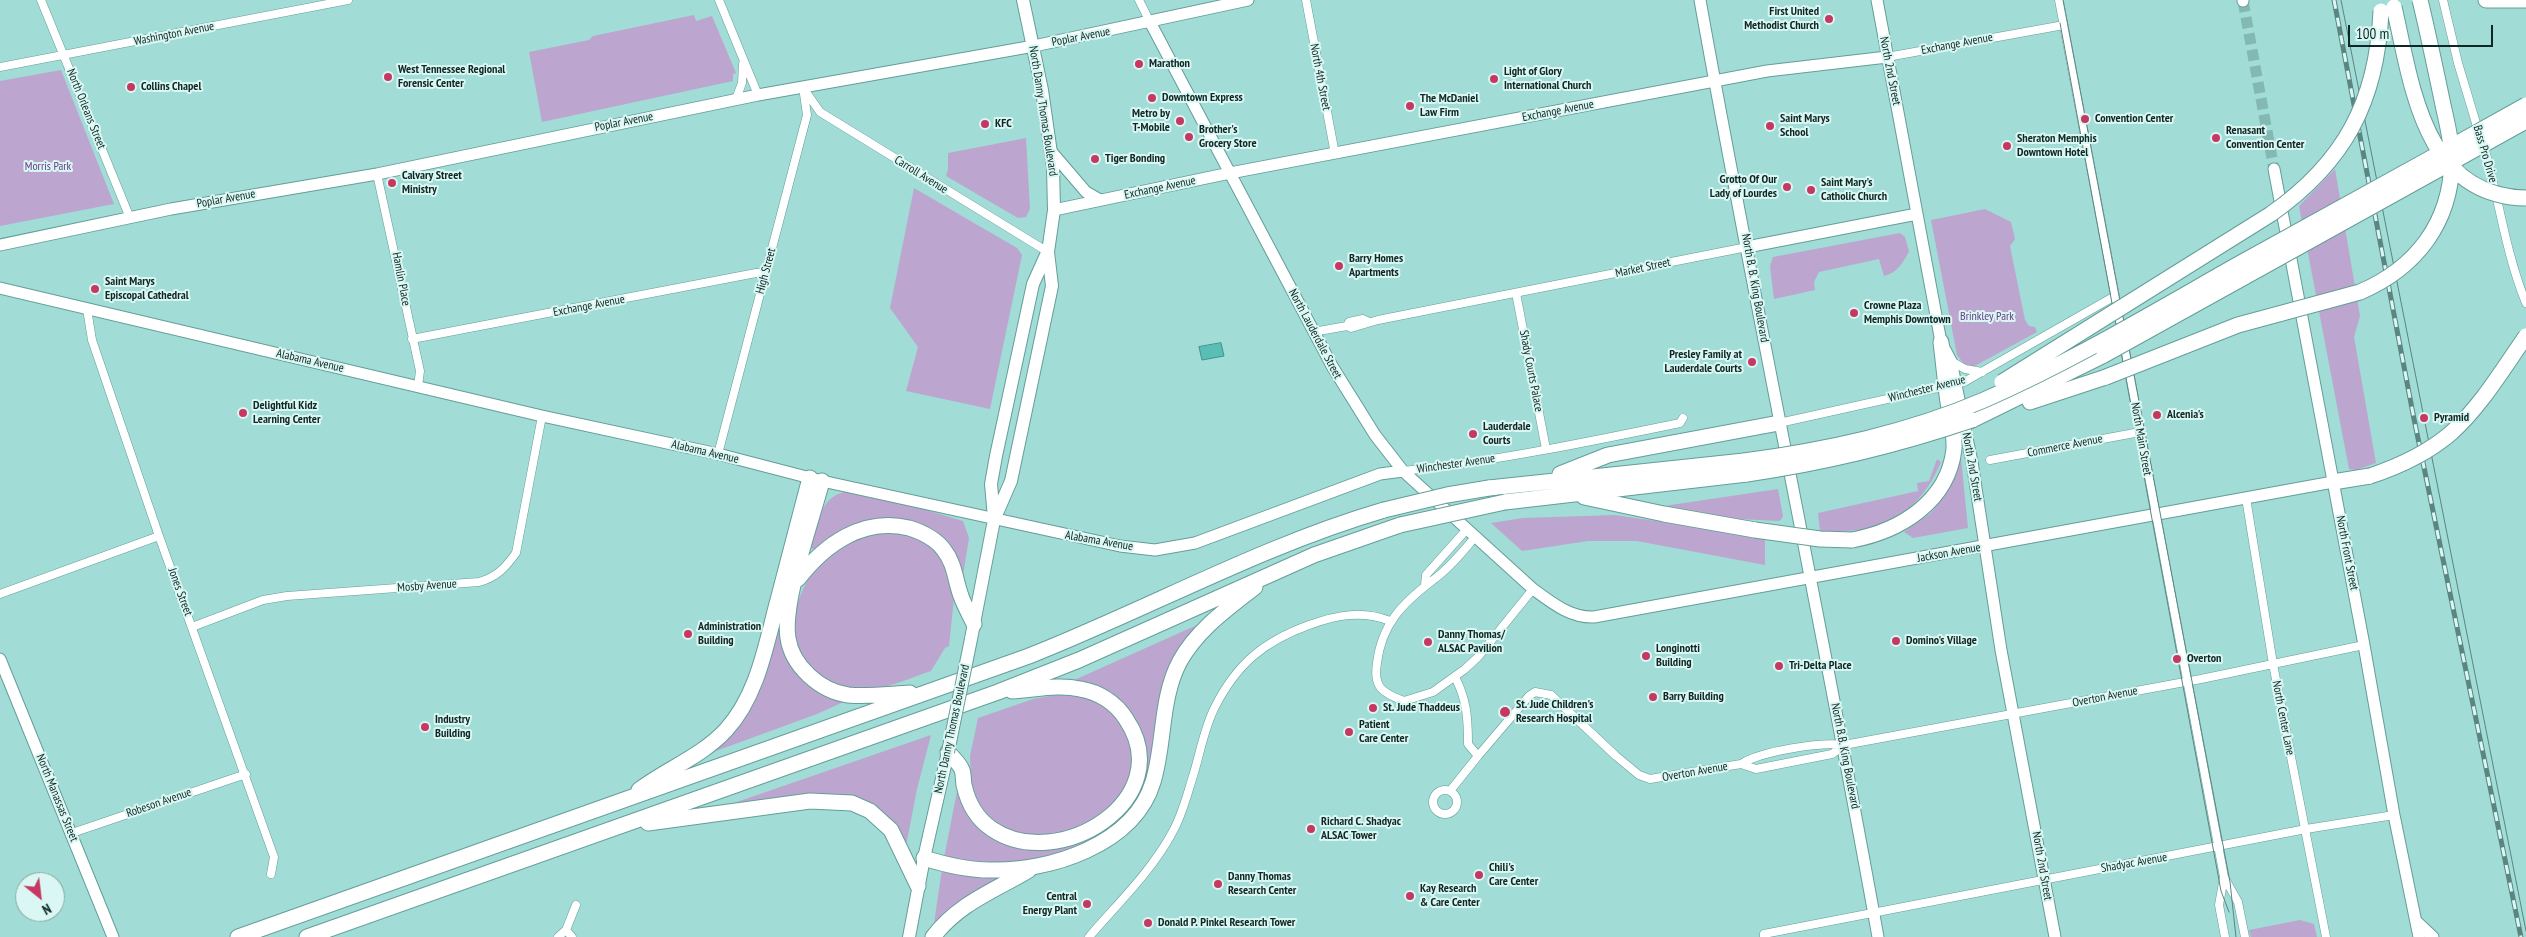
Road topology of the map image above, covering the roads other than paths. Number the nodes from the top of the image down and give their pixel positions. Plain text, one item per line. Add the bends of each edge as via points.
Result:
1 (42, 0) edge
2 (348, 0) edge
3 (719, 0) edge
4 (1023, 0) edge
5 (1139, 0) edge
6 (1248, 0) edge
7 (1306, 0) edge
8 (1700, 0) edge
9 (1877, 0) edge
10 (2059, 0) edge
11 (2380, 0) edge
12 (2392, 0) edge
13 (2420, 0) edge
14 (2486, 0) edge
15 (2526, 0) edge
16 (2444, 2) edge
17 (1150, 22) junction
18 (2064, 25) junction
19 (1034, 46) junction
20 (65, 56) junction
21 (1886, 57) junction
22 (744, 62) junction
23 (0, 67) edge
24 (1716, 80) junction
25 (803, 87) junction
26 (758, 95) junction
27 (736, 100) junction
28 (2526, 105) edge
29 (2526, 121) edge
30 (1050, 150) junction
31 (1335, 154) junction
32 (2274, 169) tunnel mouth
33 (1230, 173) junction
34 (377, 174) junction
35 (2526, 198) edge
36 (1100, 200) junction
37 (1054, 210) junction
38 (1917, 214) junction
39 (130, 218) junction
40 (0, 245) edge
41 (1747, 247) junction
42 (1048, 252) junction
43 (765, 274) junction
44 (0, 288) edge
45 (1516, 293) junction
46 (2115, 296) junction
47 (2526, 303) edge
48 (87, 309) junction
49 (1313, 332) junction
50 (2526, 336) edge
51 (412, 339) junction
52 (1942, 342) junction
53 (1951, 361) junction
54 (1982, 372) junction
55 (1951, 385) junction
56 (418, 386) junction
57 (1955, 411) junction
58 (542, 416) junction
59 (1683, 418) dead end
60 (1972, 420) junction
61 (1780, 423) junction
62 (2140, 432) junction
63 (1546, 449) junction
64 (718, 454) junction
65 (1990, 460) dead end
66 (1746, 468) junction
67 (1404, 471) junction
68 (816, 480) junction
69 (1542, 481) junction
70 (2333, 482) junction
71 (1570, 494) junction
72 (2246, 498) junction
73 (2156, 515) junction
74 (994, 520) junction
75 (1472, 532) junction
76 (159, 536) junction
77 (1985, 547) junction
78 (1274, 572) junction
79 (1808, 576) junction
80 (794, 584) junction
81 (1425, 585) junction
82 (1533, 589) junction
83 (0, 594) edge
84 (1566, 611) joint
85 (1390, 621) junction
86 (974, 624) junction
87 (192, 626) junction
88 (2364, 645) junction
89 (0, 659) edge
90 (2273, 664) junction
91 (1455, 677) junction
92 (2187, 681) junction
93 (927, 692) junction
94 (998, 692) junction
95 (2013, 714) junction
96 (1844, 746) junction
97 (948, 752) junction
98 (1478, 756) junction
99 (1741, 764) junction
100 (246, 774) junction
101 (1450, 791) dead end
102 (626, 799) junction
103 (2394, 815) junction
104 (622, 827) junction
105 (2306, 830) junction
106 (72, 833) junction
107 (2218, 847) junction
108 (924, 858) junction
109 (1035, 867) junction
110 (271, 874) dead end
111 (2224, 877) junction
112 (2045, 880) junction
113 (918, 886) junction
114 (576, 905) dead end
115 (1874, 914) junction
116 (2416, 921) junction
117 (566, 930) junction
118 (1764, 936) edge
119 (112, 937) edge
120 (238, 937) edge
121 (307, 937) edge
122 (558, 937) edge
123 (572, 937) edge
124 (909, 937) edge
125 (933, 937) edge
126 (1089, 937) edge
127 (1878, 937) edge
128 (2055, 937) edge
129 (2225, 937) edge
130 (2245, 937) edge
131 (2326, 937) edge
132 (2410, 937) edge
133 (2419, 937) edge
134 (2433, 937) edge

1 - 20 street, North Orleans Street
2 - 20 street, Washington Avenue
3 - 22 street
4 - 19 main road, North Danny Thomas Boulevard
5 - 17 street, North Lauderdale Street
6 - 17 street, Poplar Avenue
7 - 31 street, North 4th Street
8 - 24 street, North B. B. King Boulevard
9 - 21 street, North 2nd Street
10 - 18 street, North Main Street
11 - 57 highway, bridge via 2377,55 2367,92 2344,140 2329,164 2308,187 2271,214
12 - 35 highway, bridge via 2422,120 2441,155 2455,172 2478,188 2504,196
13 - 60 highway, bridge via 2452,160 2449,186 2437,225 2402,268 2360,292 2238,325 2106,378
14 - 15 highway
16 - 47 street, Bass Pro Drive via 2458,63 2493,177 2501,224
17 - 19 street, Poplar Avenue
17 - 33 street, North Lauderdale Street
18 - 21 street, Exchange Avenue
18 - 46 street, North Main Street
19 - 25 street, Poplar Avenue
19 - 30 main road, North Danny Thomas Boulevard
20 - 23 street, Washington Avenue
20 - 39 street, North Orleans Street
21 - 24 street, Exchange Avenue
21 - 38 street, North 2nd Street
22 - 26 street
22 - 27 street
24 - 31 street, Exchange Avenue
24 - 41 street, North B. B. King Boulevard
25 - 26 street, Poplar Avenue
25 - 42 street, Carroll Avenue via 820,112
25 - 43 street, High Street via 807,115
26 - 27 street, Poplar Avenue
27 - 34 street, Poplar Avenue
28 - 57 highway, bridge via 2056,366
29 - 60 highway, bridge via 2104,355
30 - 36 street via 1086,192
30 - 37 main road, North Danny Thomas Boulevard
31 - 33 street, Exchange Avenue
32 - 70 street, North Front Street
33 - 36 street, Exchange Avenue
33 - 49 street, North Lauderdale Street
34 - 39 street, Poplar Avenue
34 - 51 street, Hamlin Place
36 - 37 street, Exchange Avenue
37 - 42 main road, North Danny Thomas Boulevard
38 - 41 street, Market Street
38 - 52 street, North 2nd Street
39 - 40 street, Poplar Avenue
41 - 45 street, Market Street
41 - 61 street, North B. B. King Boulevard
42 - 74 main road, North Danny Thomas Boulevard via 1033,284 996,456 991,484
42 - 74 main road, North Danny Thomas Boulevard via 1052,286 1040,348 1011,481
43 - 51 street, Exchange Avenue via 756,273
43 - 64 street, High Street
44 - 48 street, Alabama Avenue
45 - 49 street, Market Street via 1368,322 1365,326
45 - 63 street, Shady Courts Palace
46 - 54 street, Winchester Avenue
46 - 62 street, North Main Street
48 - 56 street, Alabama Avenue
48 - 76 street, Jones Street via 92,340
49 - 67 street, North Lauderdale Street via 1357,408
50 - 70 highway, bridge via 2482,398 2450,434 2403,462 2370,476
51 - 56 street, Hamlin Place via 420,371
52 - 53 street, North 2nd Street
52 - 55 highway
53 - 54 street via 1965,369
53 - 55 street, North 2nd Street
54 - 55 street, Winchester Avenue
55 - 61 street, Winchester Avenue
55 - 71 highway, bridge via 1954,447 1948,473 1926,504 1906,521 1882,533 1852,540 1820,539 1664,514
55 - 77 street, North 2nd Street via 1972,462
56 - 58 street, Alabama Avenue
57 - 66 highway, bridge via 1856,441
58 - 64 street, Alabama Avenue
58 - 87 street, Mosby Avenue via 516,553 504,570 493,578 479,582 287,596 263,600
59 - 63 street, Winchester Avenue via 1680,423
60 - 66 highway, bridge via 1871,452 1810,465
61 - 69 highway via 1608,455
61 - 79 street, North B. B. King Boulevard
62 - 65 street, Commerce Avenue
62 - 73 street, North Main Street
63 - 67 street, Winchester Avenue
64 - 68 street, Alabama Avenue
66 - 69 highway
66 - 71 highway
67 - 74 street, Alabama Avenue via 1380,474 1174,548 1155,550 1120,546
67 - 75 street, North Lauderdale Street
68 - 74 street, Alabama Avenue
68 - 80 highway
68 - 102 highway via 745,703 727,729 705,750 662,773
69 - 93 highway, bridge via 1447,495 1384,510 1285,544 1067,641
70 - 72 street, Jackson Avenue
70 - 88 street, North Front Street
71 - 78 highway, bridge via 1505,502 1400,525
72 - 73 street, Jackson Avenue
72 - 90 street, North Center Lane
73 - 77 street, Jackson Avenue
73 - 92 street, North Main Street
74 - 86 main road, North Danny Thomas Boulevard
75 - 81 street via 1454,562
75 - 81 street via 1426,574
75 - 82 street, North Lauderdale Street
76 - 83 street
76 - 87 street, Jones Street
77 - 79 street, Jackson Avenue
77 - 95 street, North 2nd Street
78 - 94 highway via 1079,660
78 - 109 highway via 1208,624 1180,662 1168,696 1153,784 1139,811 1117,832 1095,844
79 - 84 street, Jackson Avenue via 1594,617
79 - 96 street, North B.B. King Boulevard
80 - 86 highway via 819,555 846,536 865,528 903,527 921,532 943,548 953,565 961,596
80 - 93 highway via 787,617 788,639 795,658 814,680 849,695
81 - 85 street
82 - 84 street, North Lauderdale Street
82 - 91 street via 1478,657
85 - 91 street via 1379,646 1375,674 1383,692 1404,701 1433,692
85 - 126 street via 1359,613 1333,616 1281,636 1257,651 1233,678 1214,708 1173,832 1143,875
86 - 97 main road, North Danny Thomas Boulevard, bridge
87 - 100 street, Jones Street
88 - 90 street, Overton Avenue
88 - 103 street, North Front Street
89 - 106 street, North Manassas Street
90 - 92 street, Overton Avenue
90 - 105 street, North Center Lane
91 - 98 street via 1464,694 1469,724 1468,744
92 - 95 street, Overton Avenue
92 - 107 street, North Main Street
93 - 102 highway
94 - 97 highway via 1070,687 1092,692 1115,706 1134,733 1139,757 1133,788 1120,808 1101,824 1065,838 1038,842 1008,838 977,815 966,794 962,770
94 - 104 highway
95 - 96 street, Overton Avenue
95 - 112 street, North 2nd Street
96 - 99 street, Overton Avenue via 1829,743 1752,757
96 - 99 street, Overton Avenue via 1832,754 1756,769
96 - 115 street, North B.B. King Boulevard
97 - 108 main road, North Danny Thomas Boulevard
98 - 99 street, Overton Avenue via 1535,692 1551,695 1616,756 1639,775 1650,779
98 - 101 street
100 - 106 street, Robeson Avenue
100 - 110 street, Jones Street via 274,857
102 - 120 highway
103 - 105 street, Shadyac Avenue
103 - 116 street, North Front Street
104 - 113 highway via 810,801 852,803 870,811 891,830
104 - 121 highway
105 - 107 street, Shadyac Avenue
105 - 131 street, North Center Lane
106 - 119 street, North Manassas Street
107 - 111 street, North Main Street
107 - 112 street, Shadyac Avenue
108 - 109 highway via 977,870
108 - 113 main road, North Danny Thomas Boulevard
109 - 125 highway via 966,904
111 - 129 street, North Main Street via 2219,905
111 - 130 street, North Main Street via 2238,902
112 - 115 street, Shadyac Avenue
112 - 128 street, North 2nd Street
113 - 124 main road, North Danny Thomas Boulevard
114 - 117 street
115 - 118 street, Shadyac Avenue
115 - 127 street, North B.B. King Boulevard
116 - 132 street
116 - 133 street, North Front Street
116 - 134 street
117 - 122 street
117 - 123 street

